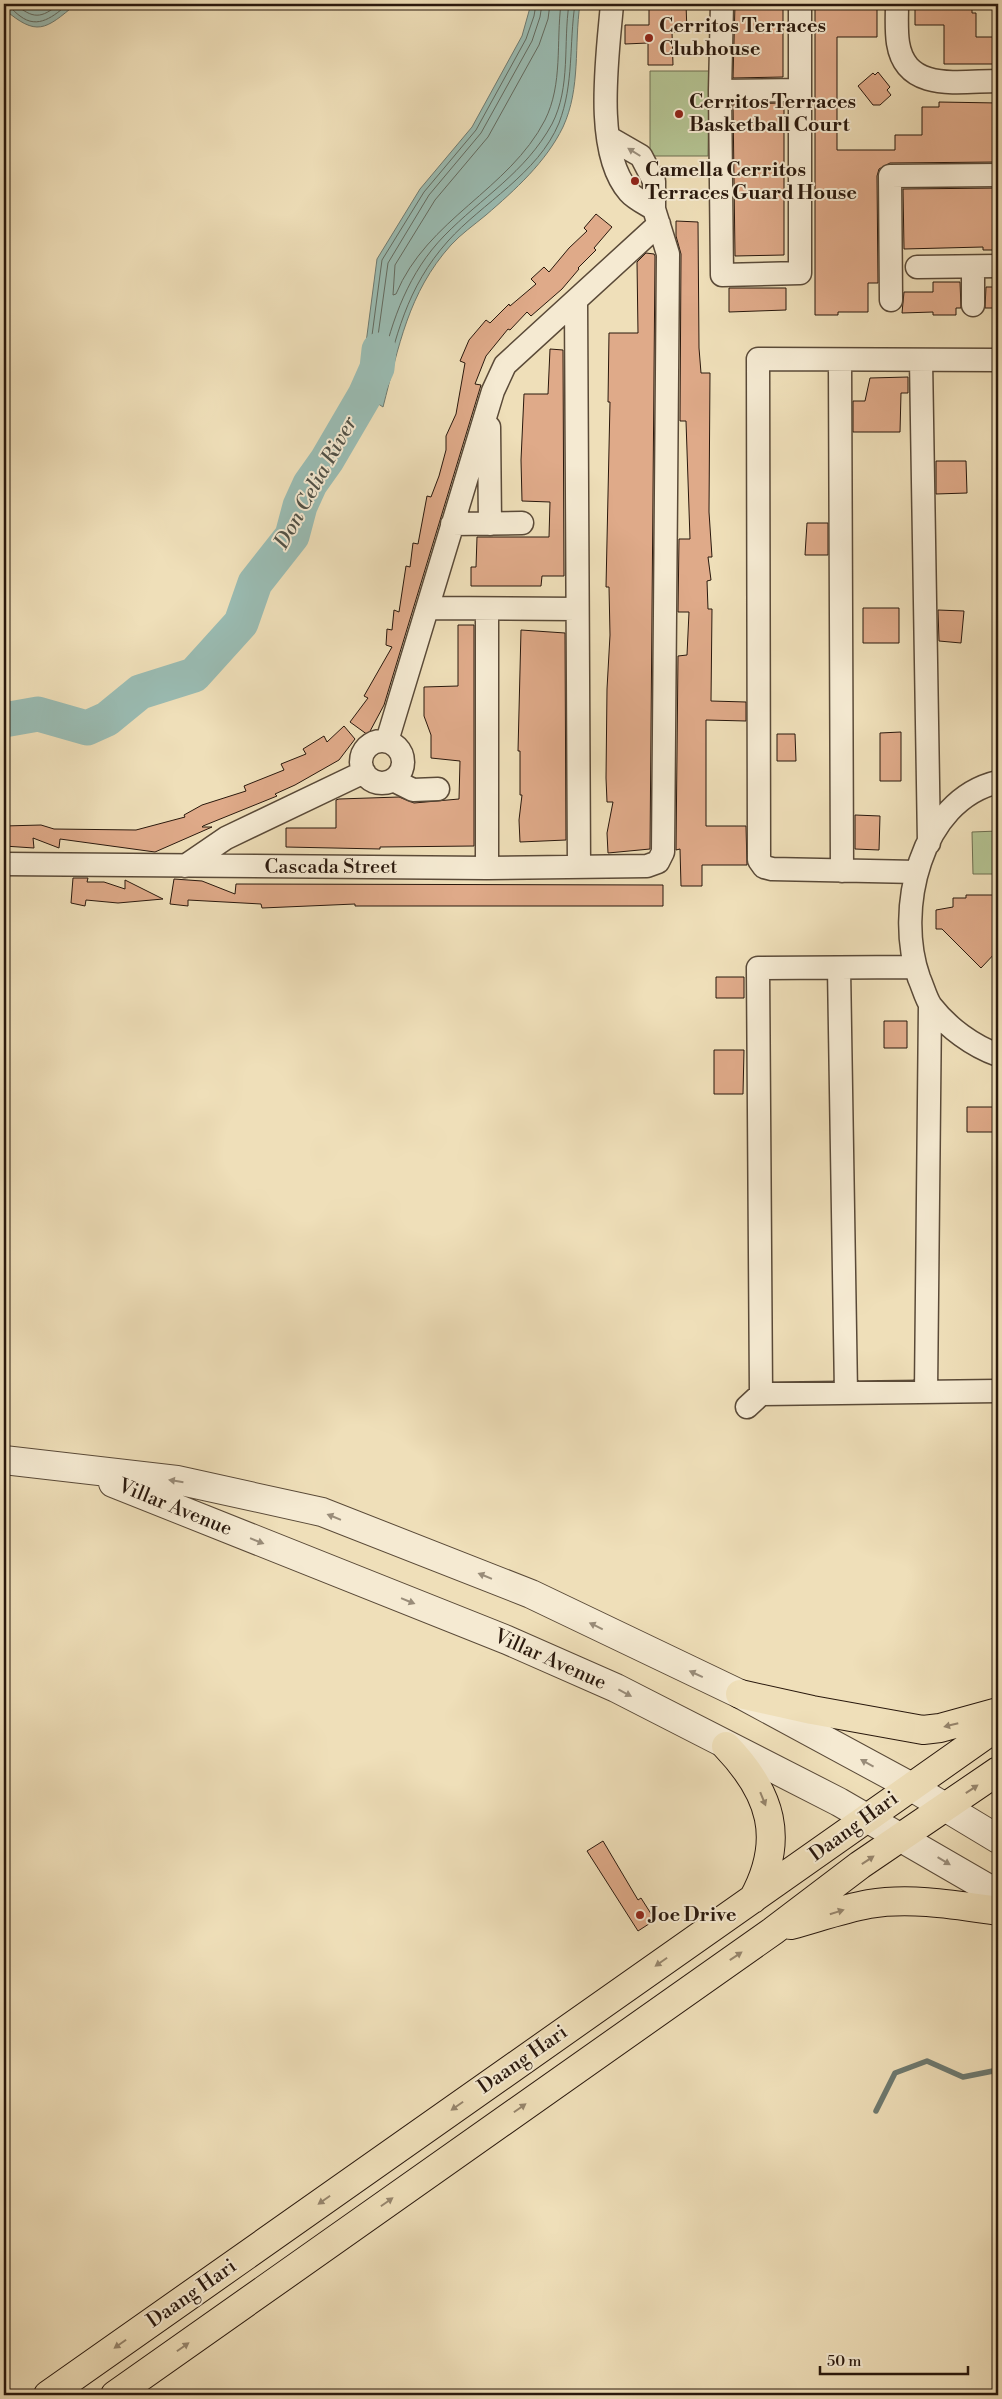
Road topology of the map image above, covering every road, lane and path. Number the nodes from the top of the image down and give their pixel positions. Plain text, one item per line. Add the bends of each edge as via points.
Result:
1 (612, 4) edge
2 (722, 4) edge
3 (800, 4) edge
4 (897, 4) edge
5 (998, 81) edge
6 (800, 90) junction
7 (720, 91) junction
8 (998, 175) edge
9 (656, 217) junction
10 (998, 266) edge
11 (917, 267) dead end
12 (973, 267) junction
13 (576, 300) junction
14 (891, 300) dead end
15 (973, 305) dead end
16 (840, 360) junction
17 (920, 360) junction
18 (998, 360) edge
19 (489, 407) junction
20 (522, 523) dead end
21 (452, 524) junction
22 (490, 524) junction
23 (428, 608) junction
24 (487, 609) junction
25 (577, 609) junction
26 (386, 741) junction
27 (364, 772) junction
28 (393, 780) junction
29 (998, 782) edge
30 (438, 789) dead end
31 (929, 843) junction
32 (4, 864) edge
33 (185, 866) junction
34 (578, 867) junction
35 (487, 868) junction
36 (842, 871) junction
37 (917, 872) junction
38 (915, 967) junction
39 (840, 968) junction
40 (930, 1005) junction
41 (998, 1055) edge
42 (998, 1391) edge
43 (926, 1392) junction
44 (846, 1393) junction
45 (4, 1460) edge
46 (82, 1470) junction
47 (740, 1694) junction
48 (998, 1712) edge
49 (998, 1726) edge
50 (726, 1746) junction
51 (998, 1771) edge
52 (910, 1786) junction
53 (945, 1807) junction
54 (868, 1817) junction
55 (902, 1837) junction
56 (998, 1839) edge
57 (998, 1894) edge
58 (752, 1900) junction
59 (998, 1910) edge
60 (773, 1931) junction
61 (48, 2395) edge
62 (115, 2395) edge

1 - 9 street via 604,105 608,137 641,156 654,181
2 - 7 street
3 - 6 street
4 - 5 street via 898,42 903,61 912,72 925,79 939,81
6 - 7 street
6 - 7 street via 800,273 790,274 722,274
8 - 14 street via 890,176
9 - 13 street
9 - 34 street, Cascada Street via 668,254 664,852 658,862 647,866
10 - 12 street
11 - 12 street
12 - 15 street
13 - 19 street via 505,365
13 - 25 street
16 - 17 street
16 - 36 street
16 - 36 street via 758,359 759,860 764,868
17 - 18 street
17 - 31 street
19 - 21 street
19 - 22 street
20 - 22 street
21 - 22 street
21 - 23 street
23 - 24 street
23 - 26 street
24 - 25 street
24 - 35 street
25 - 34 street
26 - 27 street via 373,742 367,747 361,759
26 - 28 street via 398,748 403,762
27 - 28 street via 380,783
27 - 33 street via 226,838
28 - 30 street via 413,790
29 - 31 street via 966,795 946,814
31 - 37 street
32 - 33 street, Cascada Street
33 - 35 street, Cascada Street
34 - 35 street, Cascada Street
36 - 37 street
37 - 38 street via 911,922
38 - 39 street
38 - 40 street
39 - 44 street
39 - 44 street via 758,968 754,1401
40 - 41 street via 962,1036
40 - 43 street
42 - 43 street
43 - 44 street
45 - 46 street, Villar Avenue
47 -> 46 street, Villar Avenue via 531,1594 322,1512 177,1480
46 -> 50 street, Villar Avenue via 507,1640 616,1688
48 -> 47 main road via 923,1730
52 -> 47 street, Villar Avenue
49 - 52 main road, Daang Hari
50 - 54 street, Villar Avenue
50 -> 58 main road via 756,1783 766,1806 770,1830 767,1866
53 -> 51 main road, Daang Hari
52 - 53 street, Villar Avenue
52 - 54 main road, Daang Hari
53 - 55 main road, Daang Hari
53 - 56 street, Villar Avenue
54 - 55 street, Villar Avenue
54 - 58 main road, Daang Hari
55 -> 57 street, Villar Avenue
60 -> 55 main road, Daang Hari
58 -> 61 main road, Daang Hari
60 -> 59 main road via 870,1904 921,1903
62 -> 60 main road, Daang Hari

